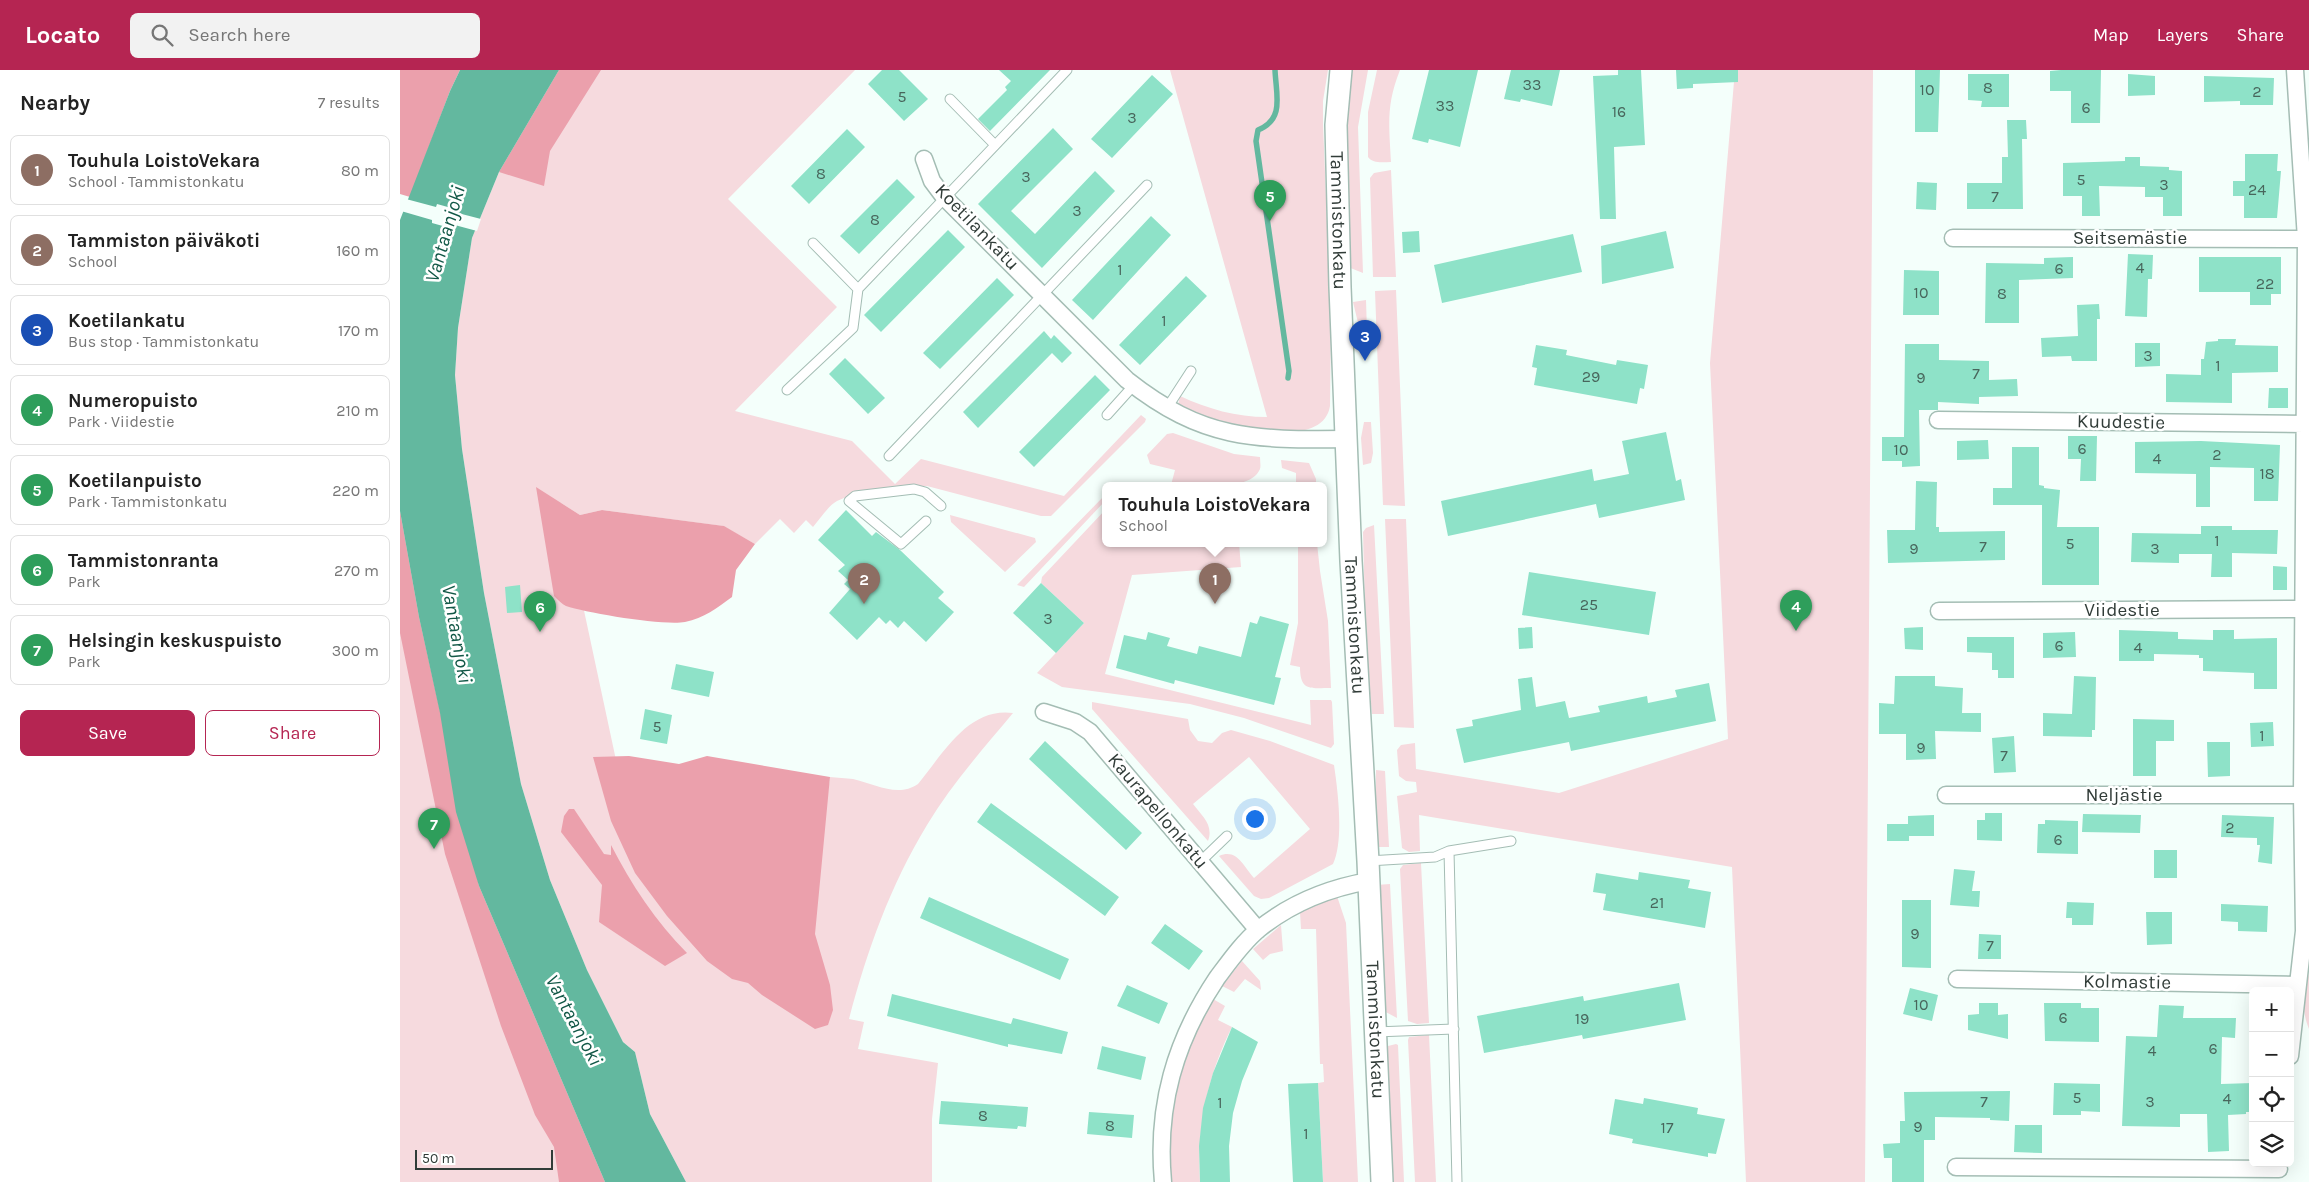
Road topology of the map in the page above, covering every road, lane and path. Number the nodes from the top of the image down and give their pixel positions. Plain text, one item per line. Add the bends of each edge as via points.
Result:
1 (1067, 70) edge
2 (1341, 70) edge
3 (2296, 70) edge
4 (950, 99) dead end
5 (995, 145) junction
6 (924, 159) dead end
7 (1147, 186) dead end
8 (944, 197) junction
9 (1953, 238) dead end
10 (2306, 239) junction
11 (812, 243) dead end
12 (858, 289) junction
13 (1042, 294) junction
14 (1191, 371) dead end
15 (1134, 385) junction
16 (786, 390) dead end
17 (1167, 408) junction
18 (1107, 415) dead end
19 (1938, 420) dead end
20 (2304, 424) junction
21 (1346, 439) junction
22 (889, 456) dead end
23 (941, 506) dead end
24 (926, 520) dead end
25 (2304, 609) junction
26 (1939, 611) dead end
27 (1044, 712) dead end
28 (1946, 795) dead end
29 (2302, 795) junction
30 (1227, 836) dead end
31 (1511, 841) dead end
32 (1450, 851) junction
33 (1200, 862) junction
34 (1368, 871) junction
35 (1258, 930) junction
36 (2306, 932) edge
37 (1957, 979) dead end
38 (2297, 985) junction
39 (1454, 1029) junction
40 (1375, 1032) junction
41 (2292, 1032) edge
42 (1956, 1167) dead end
43 (2279, 1172) edge
44 (1163, 1182) edge
45 (1382, 1182) edge
46 (1458, 1182) edge

1 - 5 lane
2 - 21 street, Tammistonkatu via 1336,125
3 - 10 street
4 - 5 lane
5 - 8 lane
6 - 8 street, Koetilankatu via 932,181
7 - 13 lane
8 - 12 lane
8 - 13 street, Koetilankatu
9 - 10 street, Seitsemästie
10 - 20 street
11 - 12 lane
12 - 16 lane via 853,328
13 - 15 street, Koetilankatu
13 - 22 lane via 1036,305
14 - 17 lane
15 - 17 street, Koetilankatu
15 - 18 lane
17 - 21 street, Koetilankatu via 1224,432 1254,438
19 - 20 street, Kuudestie
20 - 25 street
21 - 34 street, Tammistonkatu
23 - 24 lane via 925,492 914,489 855,496 849,501 901,544
25 - 26 street, Viidestie
25 - 29 street
27 - 33 street, Kaurapellonkatu via 1075,722 1090,732
28 - 29 street, Neljästie
29 - 36 street
30 - 33 lane
31 - 32 lane
32 - 34 lane
32 - 39 lane
33 - 35 street, Kaurapellonkatu
34 - 35 street via 1343,886 1308,899
34 - 40 street, Tammistonkatu
35 - 44 street via 1202,1000 1177,1053 1163,1113
36 - 38 street
37 - 38 street, Kolmastie
38 - 41 street
39 - 40 lane
39 - 46 lane
40 - 45 street, Tammistonkatu
42 - 43 street

